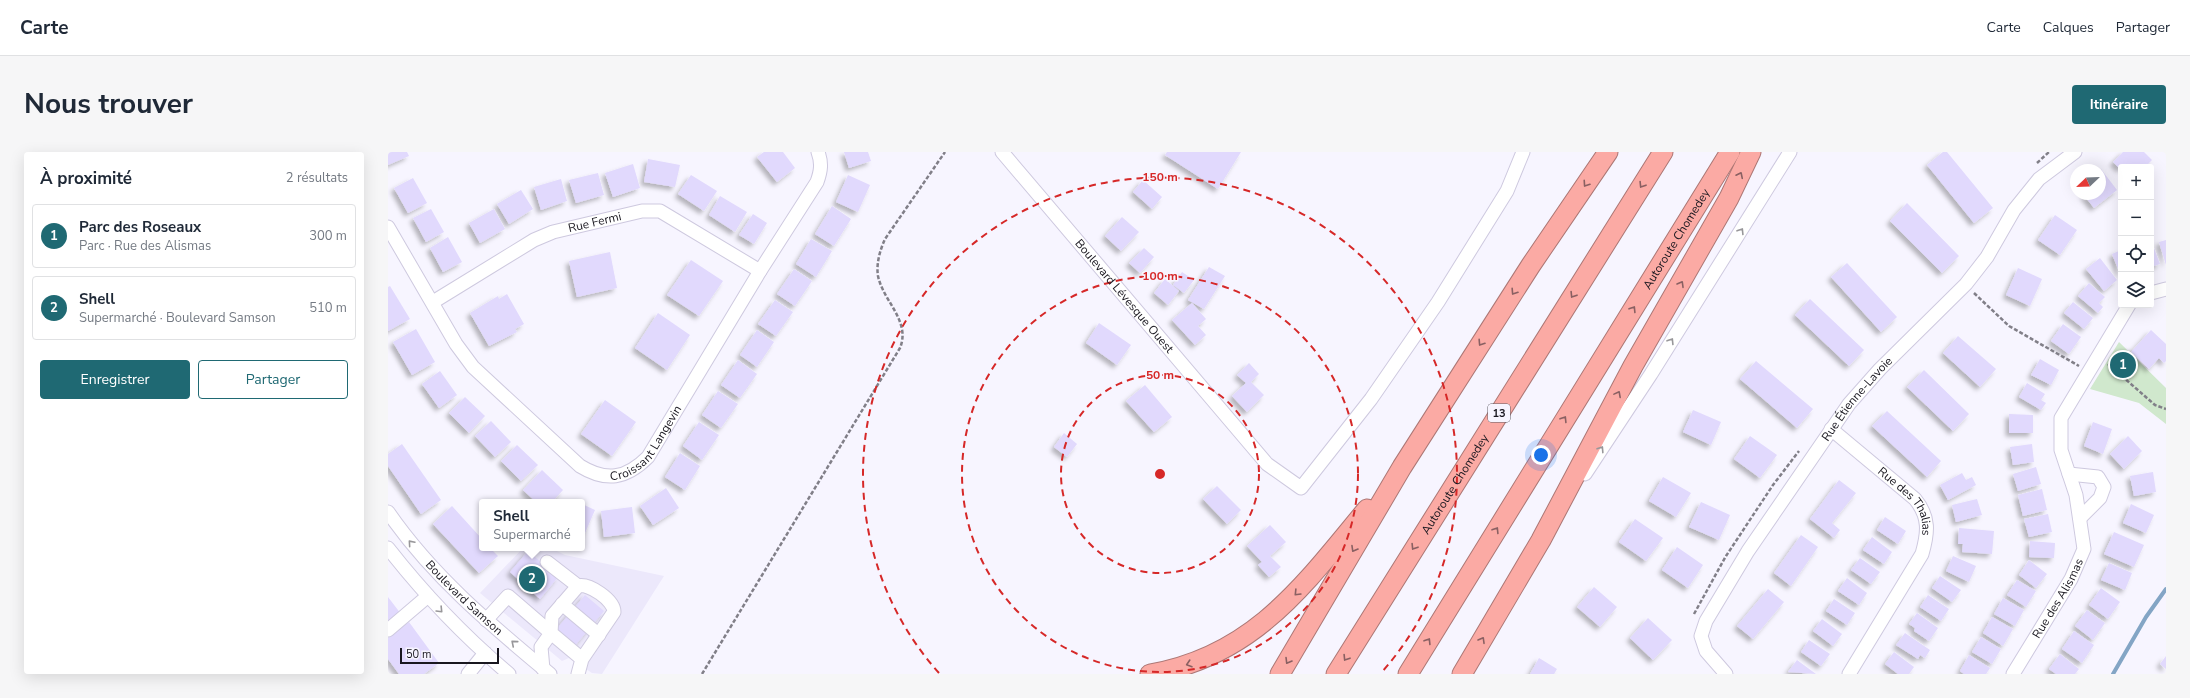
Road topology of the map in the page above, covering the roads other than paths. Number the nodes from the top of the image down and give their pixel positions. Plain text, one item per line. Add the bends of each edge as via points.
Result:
1 (818, 152) edge
2 (1002, 152) edge
3 (1523, 152) edge
4 (1608, 152) edge
5 (1663, 152) edge
6 (1730, 152) edge
7 (1751, 152) edge
8 (1790, 152) edge
9 (2075, 152) edge
10 (388, 227) edge
11 (760, 271) junction
12 (2166, 289) edge
13 (2154, 291) edge
14 (433, 302) junction
15 (2127, 308) edge
16 (1831, 429) junction
17 (1402, 467) junction
18 (2069, 474) junction
19 (388, 512) edge
20 (2080, 518) junction
21 (1541, 540) junction
22 (388, 548) edge
23 (547, 562) dead end
24 (578, 586) junction
25 (428, 596) junction
26 (562, 604) junction
27 (486, 620) junction
28 (388, 630) edge
29 (551, 633) junction
30 (599, 635) junction
31 (485, 653) junction
32 (582, 659) junction
33 (544, 672) edge
34 (468, 674) edge
35 (509, 674) edge
36 (578, 674) edge
37 (1150, 674) edge
38 (1280, 674) edge
39 (1336, 674) edge
40 (1408, 674) edge
41 (1462, 674) edge
42 (1726, 674) edge
43 (1849, 674) edge
44 (2013, 674) edge

1 - 11 street, Croissant Langevin via 821,171 817,182
2 - 3 street, Boulevard Lévesque Ouest via 1267,464 1301,488 1371,399 1438,302 1507,191
4 -> 17 highway via 1531,265
5 -> 39 highway, Autoroute Chomedey / 13
40 -> 6 highway, Autoroute Chomedey
21 -> 7 highway via 1634,366 1729,198
21 -> 8 street via 1651,374
9 - 16 street, Rue Étienne-Lavoie via 2040,179 2014,210 1987,257 1966,284 1880,369
10 - 14 street, Croissant Langevin
11 - 14 street, Rue Fermi via 660,211 642,211 553,232 534,240
11 - 14 street, Croissant Langevin via 648,457 630,472 616,476 593,474 580,466 473,367 456,344
12 - 13 street
15 - 18 street, Rue des Alismas via 2061,418 2061,450
16 - 42 street, Rue Étienne-Lavoie via 1748,551 1706,621 1700,636 1702,642 1706,651
16 - 43 street, Rue des Thalias via 1915,499 1922,511 1928,535 1922,554
17 -> 37 highway via 1300,590 1270,618 1240,639 1206,657
17 -> 38 highway
18 - 20 street, Rue des Alismas
18 - 20 street via 2098,477 2104,487 2100,498
27 -> 19 street, Boulevard Samson via 437,572
20 - 44 street, Rue des Alismas via 2084,549 2071,579
41 -> 21 highway
22 - 25 street, Boulevard Samson
23 - 24 street
24 - 26 street
24 - 30 street via 590,588 613,606 614,615
25 - 28 street
25 -> 31 street, Boulevard Samson
26 - 29 street via 552,616
26 - 30 street
27 - 29 street via 508,596
33 -> 27 street, Boulevard Samson
29 - 32 street
29 - 33 street via 540,647
30 - 32 street
31 - 34 street
31 - 35 street, Boulevard Samson
32 - 36 street

